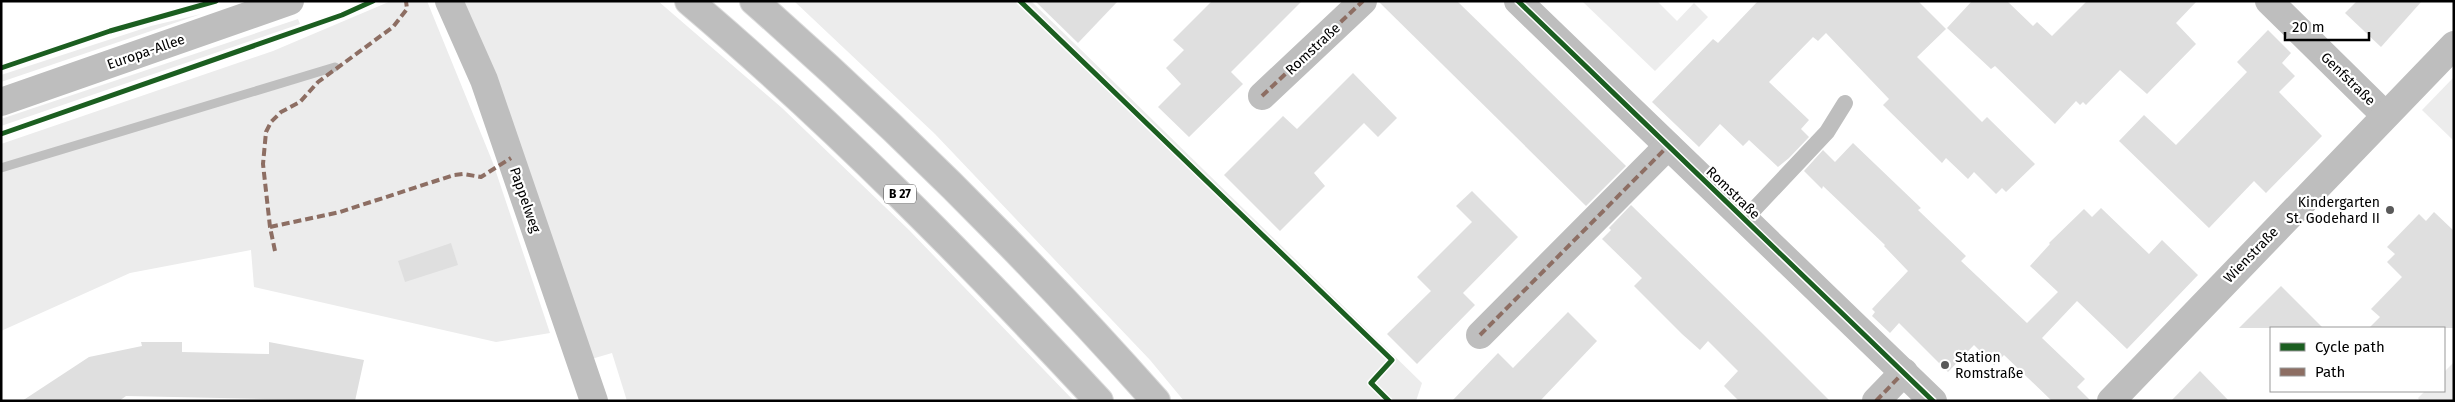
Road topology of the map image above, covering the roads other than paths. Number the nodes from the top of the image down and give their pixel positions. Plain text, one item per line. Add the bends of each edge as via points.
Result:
1 (290, 1) edge
2 (449, 1) edge
3 (689, 1) edge
4 (754, 1) edge
5 (1363, 1) edge
6 (1518, 1) edge
7 (2269, 1) edge
8 (2454, 45) edge
9 (1262, 96) dead end
10 (1, 102) edge
11 (1845, 103) dead end
12 (2385, 115) junction
13 (1668, 146) junction
14 (1745, 219) junction
15 (1480, 336) dead end
16 (1904, 372) junction
17 (594, 401) edge
18 (1099, 401) edge
19 (1156, 401) edge
20 (1876, 401) edge
21 (1933, 401) edge
22 (2112, 401) edge

1 - 10 main road, Europa-Allee
2 - 17 main road, Pappelweg via 484,80
3 - 18 main road, B 27 via 904,197
4 - 19 main road via 991,223
5 - 9 main road, Romstraße
6 - 13 main road, Romstraße
7 - 12 main road, Genfstraße
8 - 12 main road, Wienstraße
11 - 14 lane, Romstraße via 1827,132
12 - 22 main road, Wienstraße
13 - 14 main road, Romstraße
13 - 15 main road
14 - 16 main road, Romstraße
16 - 20 main road
16 - 21 main road, Romstraße

